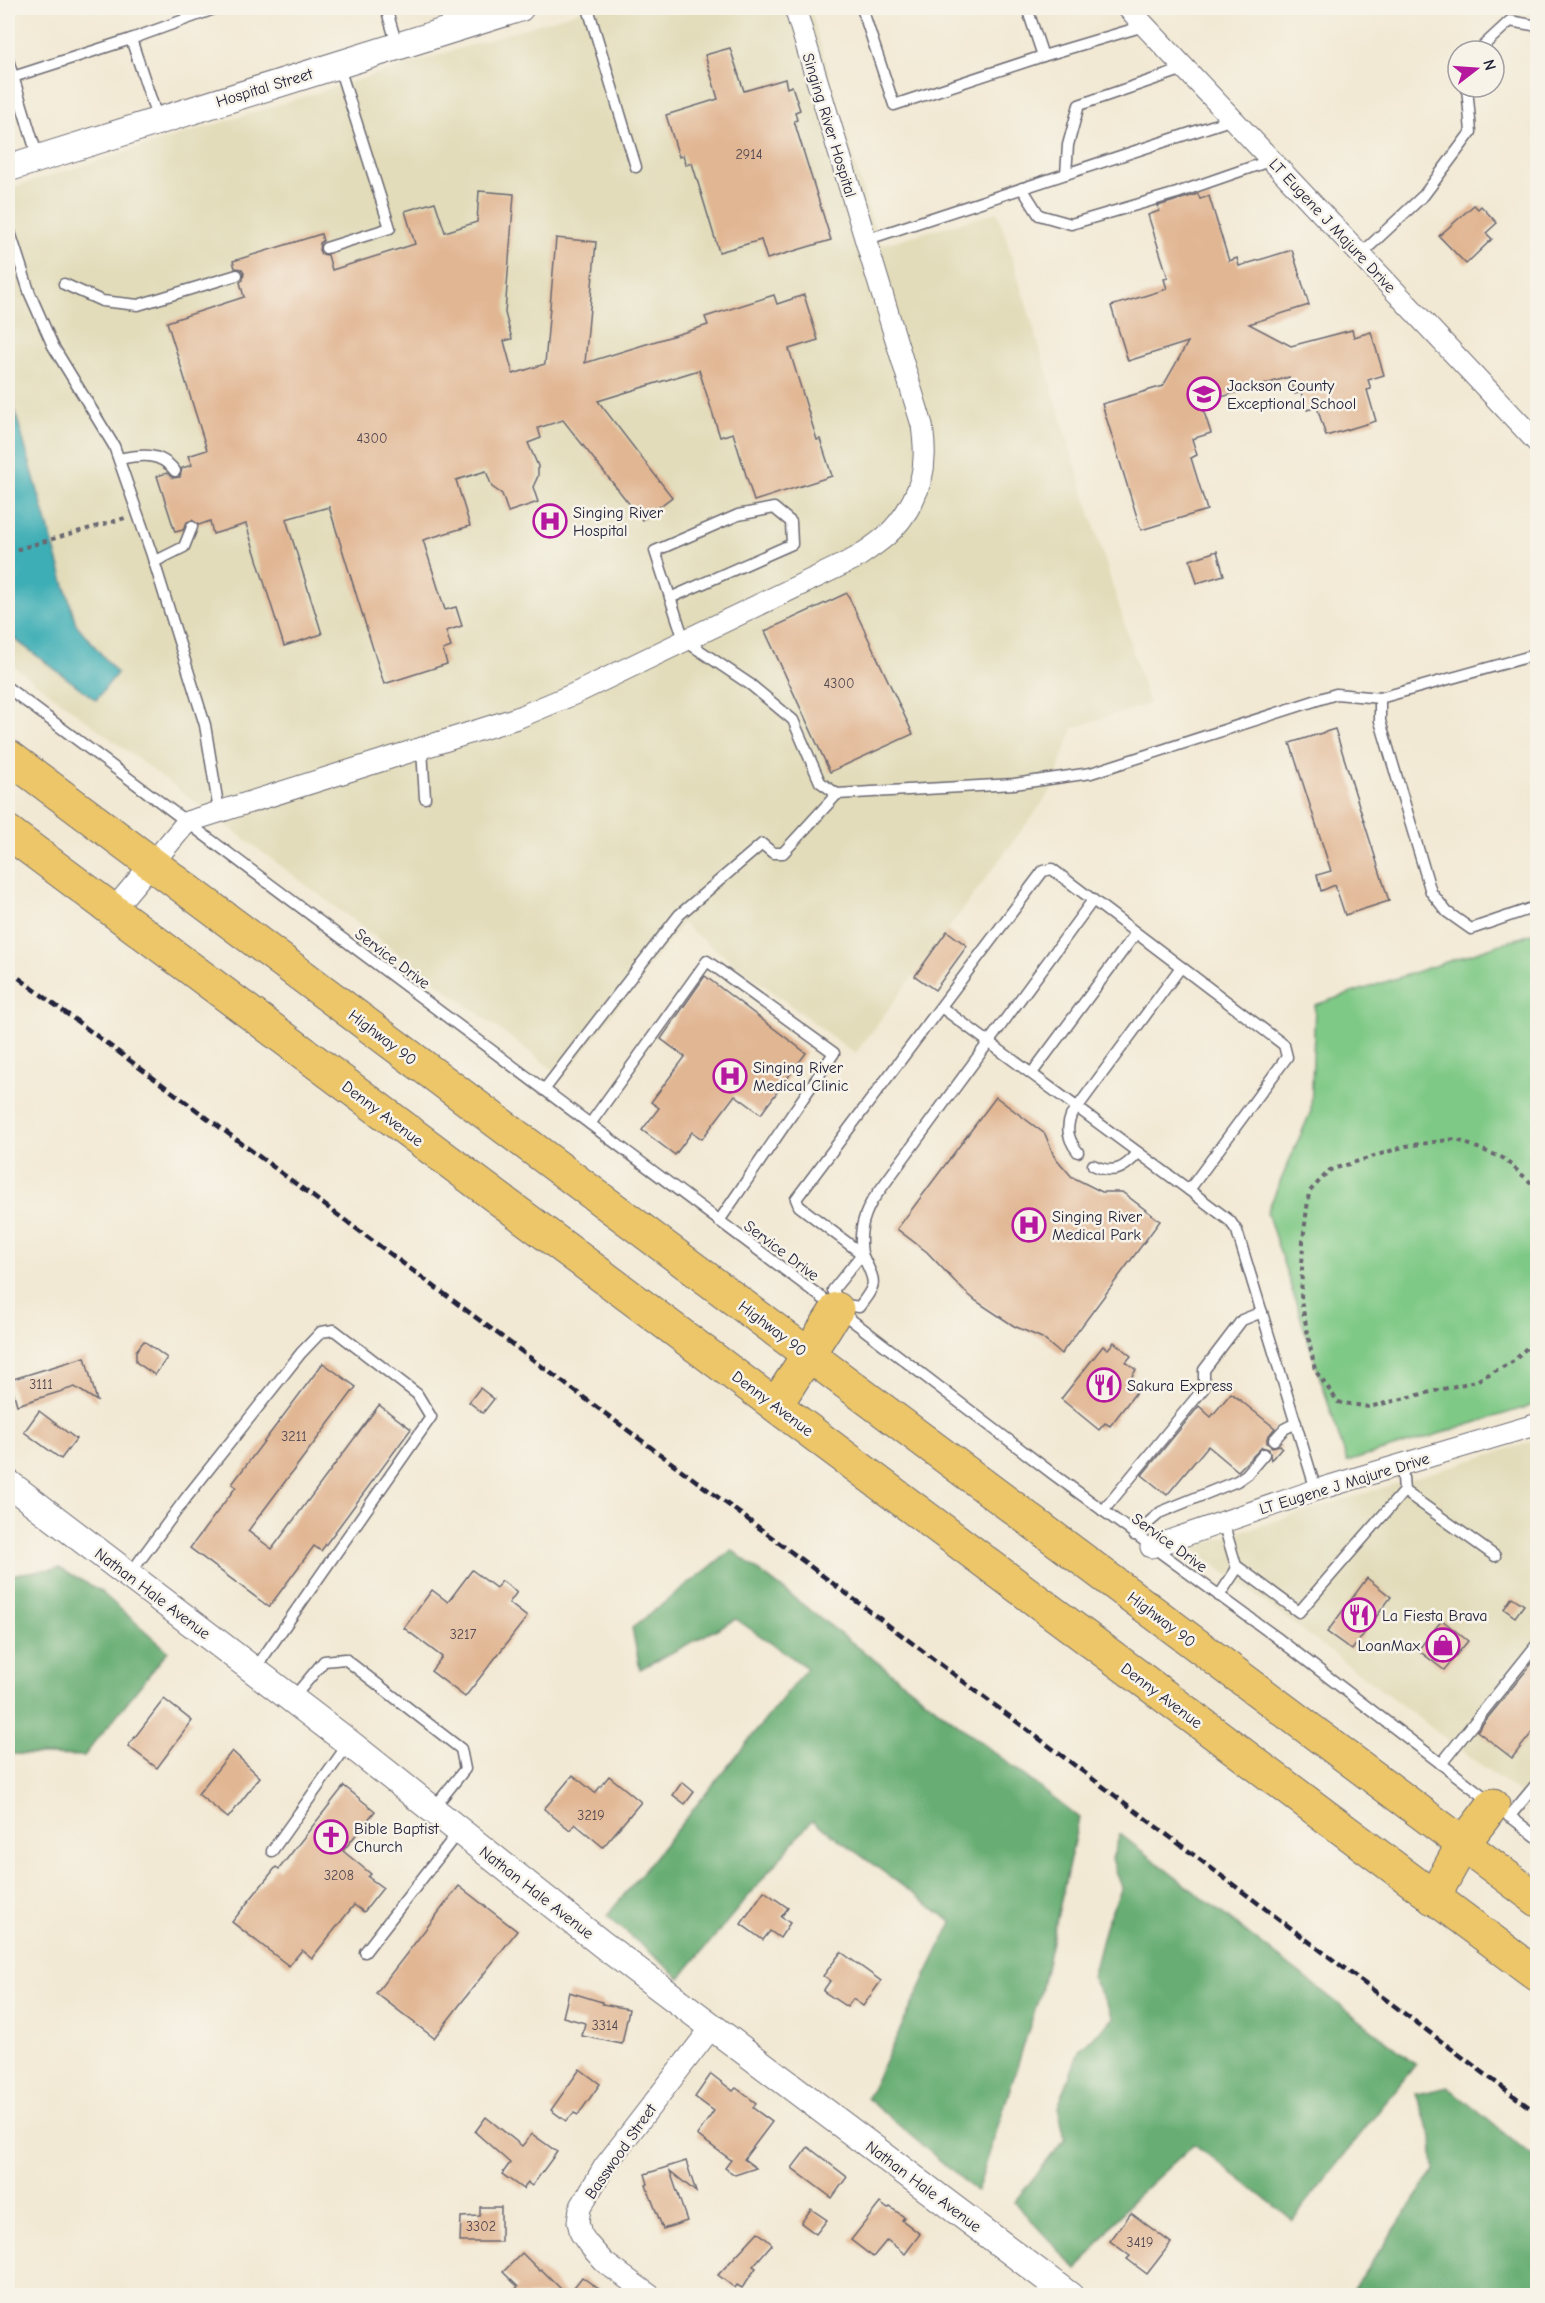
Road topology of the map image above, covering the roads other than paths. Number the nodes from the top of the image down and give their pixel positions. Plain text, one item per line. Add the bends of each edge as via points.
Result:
1 (217, 8) edge
2 (386, 8) edge
3 (588, 8) edge
4 (795, 8) edge
5 (862, 8) edge
6 (1027, 8) edge
7 (1128, 8) edge
8 (504, 10) edge
9 (1144, 26) junction
10 (1538, 26) edge
11 (131, 39) junction
12 (1490, 39) edge
13 (398, 46) junction
14 (1043, 56) junction
15 (8, 60) edge
16 (338, 64) junction
17 (1184, 69) junction
18 (13, 77) junction
19 (1468, 99) edge
20 (1233, 119) junction
21 (158, 120) junction
22 (38, 158) junction
23 (1272, 160) junction
24 (636, 167) dead end
25 (8, 168) edge
26 (1066, 174) junction
27 (1022, 188) junction
28 (8, 226) edge
29 (865, 240) junction
30 (326, 248) dead end
31 (1360, 255) junction
32 (237, 275) dead end
33 (64, 284) dead end
34 (1538, 443) edge
35 (119, 459) junction
36 (175, 471) dead end
37 (192, 527) dead end
38 (154, 562) junction
39 (670, 598) junction
40 (684, 640) junction
41 (1538, 654) edge
42 (8, 688) edge
43 (1380, 698) junction
44 (422, 748) junction
45 (8, 756) edge
46 (837, 794) junction
47 (425, 798) dead end
48 (219, 811) junction
49 (187, 822) junction
50 (8, 832) edge
51 (152, 864) junction
52 (1093, 900) junction
53 (1538, 906) edge
54 (112, 911) junction
55 (1136, 933) junction
56 (1181, 967) junction
57 (940, 1007) junction
58 (989, 1042) junction
59 (1032, 1074) junction
60 (544, 1090) junction
61 (1077, 1107) junction
62 (590, 1124) junction
63 (1078, 1152) dead end
64 (1138, 1153) junction
65 (1093, 1165) dead end
66 (1188, 1190) junction
67 (719, 1221) junction
68 (862, 1254) junction
69 (838, 1307) junction
70 (1262, 1312) junction
71 (808, 1354) junction
72 (776, 1405) junction
73 (1296, 1423) junction
74 (1538, 1424) edge
75 (1274, 1440) dead end
76 (1264, 1454) dead end
77 (1402, 1464) junction
78 (8, 1483) edge
79 (1316, 1490) junction
80 (1404, 1491) junction
81 (1103, 1511) junction
82 (1223, 1522) junction
83 (1143, 1540) junction
84 (1495, 1556) dead end
85 (1237, 1569) junction
86 (129, 1575) junction
87 (1219, 1596) junction
88 (1538, 1643) edge
89 (254, 1670) junction
90 (292, 1699) junction
91 (349, 1743) junction
92 (1441, 1764) junction
93 (1538, 1782) edge
94 (433, 1810) junction
95 (1501, 1811) junction
96 (459, 1831) junction
97 (1538, 1838) edge
98 (1462, 1844) junction
99 (272, 1851) dead end
100 (1433, 1898) junction
101 (1538, 1900) edge
102 (365, 1952) dead end
103 (1538, 1975) edge
104 (712, 2027) junction
105 (651, 2295) edge
106 (1070, 2295) edge

1 - 11 lane
2 - 13 lane
3 - 24 lane
4 - 29 street, Singing River Hospital
5 - 14 lane via 894,105
6 - 14 lane
7 - 9 street, LT Eugene J Majure Drive
8 - 13 street, Hospital Street
9 - 14 lane
9 - 17 street, LT Eugene J Majure Drive
10 - 12 lane via 1510,21
11 - 18 lane
11 - 21 lane
13 - 16 street, Hospital Street
15 - 18 lane
16 - 21 street, Hospital Street
16 - 30 lane via 390,228
17 - 20 street, LT Eugene J Majure Drive
17 - 26 lane via 1079,105 1068,145
18 - 22 lane
19 - 31 lane via 1471,132 1424,195
20 - 23 street, LT Eugene J Majure Drive
20 - 26 lane
21 - 22 street, Hospital Street
22 - 25 street, Hospital Street
23 - 27 lane via 1071,224 1039,215
23 - 31 street, LT Eugene J Majure Drive
26 - 27 lane
27 - 29 lane
28 - 35 lane via 30,294 53,346
29 - 40 street, Singing River Hospital via 922,425 922,475 912,501 886,536 856,558
31 - 34 street, LT Eugene J Majure Drive
32 - 33 lane via 138,305 102,301
35 - 36 lane via 152,455
35 - 38 lane
37 - 38 lane via 184,547
38 - 48 lane via 206,725
39 - 39 lane via 655,551 738,515 774,508 791,522 792,544
39 - 40 lane
40 - 44 street, Singing River Hospital via 518,718
40 - 46 lane via 751,685 793,720 820,782
41 - 43 lane
42 - 49 lane, Service Drive
43 - 46 lane via 1335,694 1091,773 1014,784
43 - 53 lane via 1380,721 1431,892 1448,912 1471,929
44 - 47 lane
44 - 48 street, Singing River Hospital
45 - 51 main road, Highway 90
46 - 60 lane via 783,853 773,853 762,844 679,915
48 - 49 street, Singing River Hospital
49 - 51 street
49 - 60 lane, Service Drive
50 - 54 main road, Denny Avenue
51 - 54 street
51 - 71 main road, Highway 90
52 - 55 lane
52 - 57 lane via 1052,869 1043,871
52 - 58 lane
54 - 72 main road, Denny Avenue
55 - 56 lane
55 - 59 lane
56 - 61 lane
56 - 66 lane via 1287,1050 1287,1057
57 - 58 lane
57 - 68 lane via 796,1199 799,1206
58 - 59 lane
58 - 68 lane via 872,1201 860,1229
59 - 61 lane
60 - 62 lane, Service Drive
61 - 63 lane via 1068,1131
61 - 64 lane
62 - 67 lane, Service Drive
62 - 67 lane via 707,961 834,1053
64 - 65 lane via 1119,1169 1111,1171
64 - 66 lane
66 - 70 lane via 1234,1226
67 - 69 lane, Service Drive
68 - 69 lane via 833,1290
68 - 69 lane via 874,1281 873,1289 859,1307
69 - 71 main road
69 - 81 lane, Service Drive
70 - 73 lane
70 - 81 lane via 1242,1320 1204,1370 1204,1388
71 - 72 main road
71 - 98 main road, Highway 90
72 - 100 main road, Denny Avenue
73 - 75 lane
73 - 79 lane
74 - 77 street, LT Eugene J Majure Drive
76 - 83 lane via 1238,1481 1161,1512
77 - 79 street, LT Eugene J Majure Drive
77 - 80 lane
78 - 86 street, Nathan Hale Avenue
79 - 82 street, LT Eugene J Majure Drive
80 - 84 lane
80 - 85 lane via 1299,1612
81 - 83 lane, Service Drive
82 - 83 street, LT Eugene J Majure Drive
82 - 85 lane
83 - 87 lane, Service Drive
85 - 87 lane
86 - 89 street, Nathan Hale Avenue
86 - 89 lane via 300,1353 321,1332 334,1330 417,1394 430,1417
87 - 92 lane, Service Drive
88 - 92 lane
89 - 90 street, Nathan Hale Avenue
90 - 91 street, Nathan Hale Avenue
90 - 94 lane via 324,1661 345,1659 461,1749 465,1768
91 - 94 street, Nathan Hale Avenue
91 - 99 lane
92 - 95 lane, Service Drive
93 - 95 lane
94 - 96 street, Nathan Hale Avenue
95 - 97 lane, Service Drive
95 - 98 main road
96 - 102 lane
96 - 104 street, Nathan Hale Avenue
98 - 100 main road
98 - 101 main road, Highway 90
100 - 103 main road, Denny Avenue
104 - 105 street, Basswood Street via 604,2167 580,2208 578,2222 588,2244 604,2262
104 - 106 street, Nathan Hale Avenue

